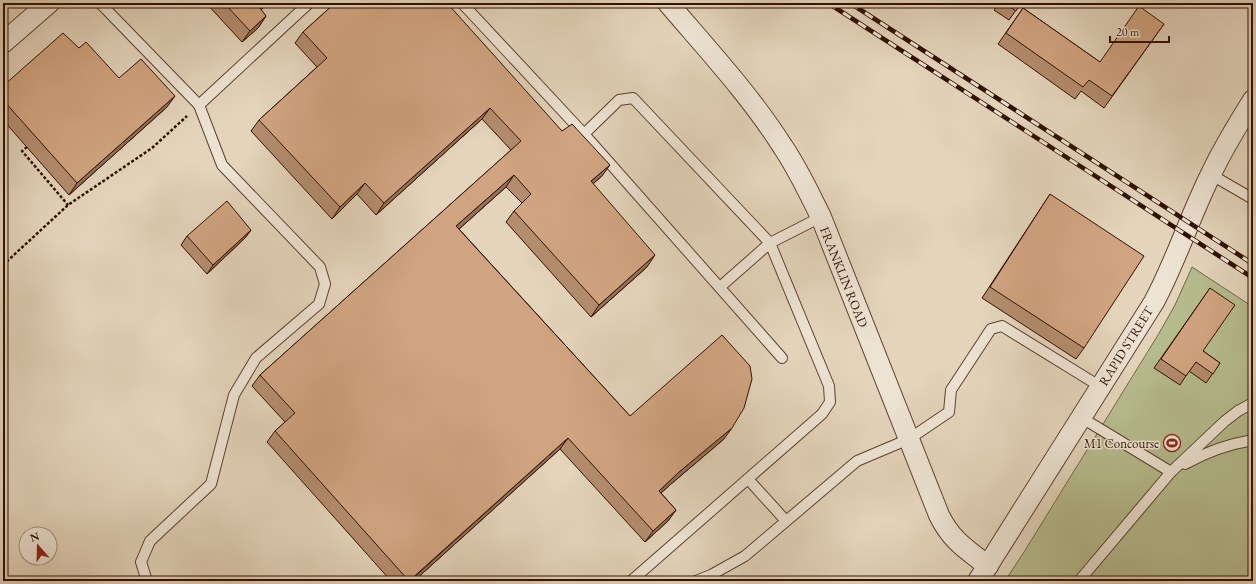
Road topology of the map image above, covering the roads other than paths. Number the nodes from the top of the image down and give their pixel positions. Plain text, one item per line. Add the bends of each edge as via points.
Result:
1 (49, 3) edge
2 (100, 3) edge
3 (309, 3) edge
4 (462, 3) edge
5 (668, 3) edge
6 (3, 44) edge
7 (1253, 100) edge
8 (199, 105) junction
9 (584, 134) junction
10 (1210, 174) junction
11 (1253, 199) edge
12 (821, 217) junction
13 (770, 243) junction
14 (720, 287) junction
15 (782, 358) dead end
16 (1101, 387) junction
17 (1253, 403) edge
18 (1082, 418) junction
19 (909, 439) junction
20 (1253, 440) edge
21 (1171, 472) junction
22 (748, 479) junction
23 (786, 521) junction
24 (983, 573) edge
25 (147, 581) edge
26 (631, 581) edge
27 (696, 581) edge
28 (1078, 581) edge

1 - 6 street
2 - 8 lane
3 - 8 lane
4 - 9 lane
5 - 12 street, FRANKLIN ROAD via 764,118 797,169
7 - 10 street, RAPID STREET
8 - 25 lane via 222,164 320,267 325,284 319,304 256,358 234,395 211,484 150,541 141,562
9 - 13 lane via 619,100 633,98
9 - 14 lane
10 - 11 lane
10 - 16 street, RAPID STREET via 1162,287
12 - 13 lane
12 - 19 street, FRANKLIN ROAD
13 - 14 lane
13 - 22 lane via 829,386 830,402 822,414
14 - 15 lane
16 - 18 street, RAPID STREET
16 - 19 lane via 1002,326 991,329 951,390 949,412
17 - 21 lane via 1225,421
18 - 21 lane
18 - 24 street, RAPID STREET
19 - 23 lane via 857,461
19 - 24 street, FRANKLIN ROAD via 944,526
20 - 21 lane via 1202,455
21 - 28 lane
22 - 23 lane
22 - 26 lane
23 - 27 lane via 745,556

